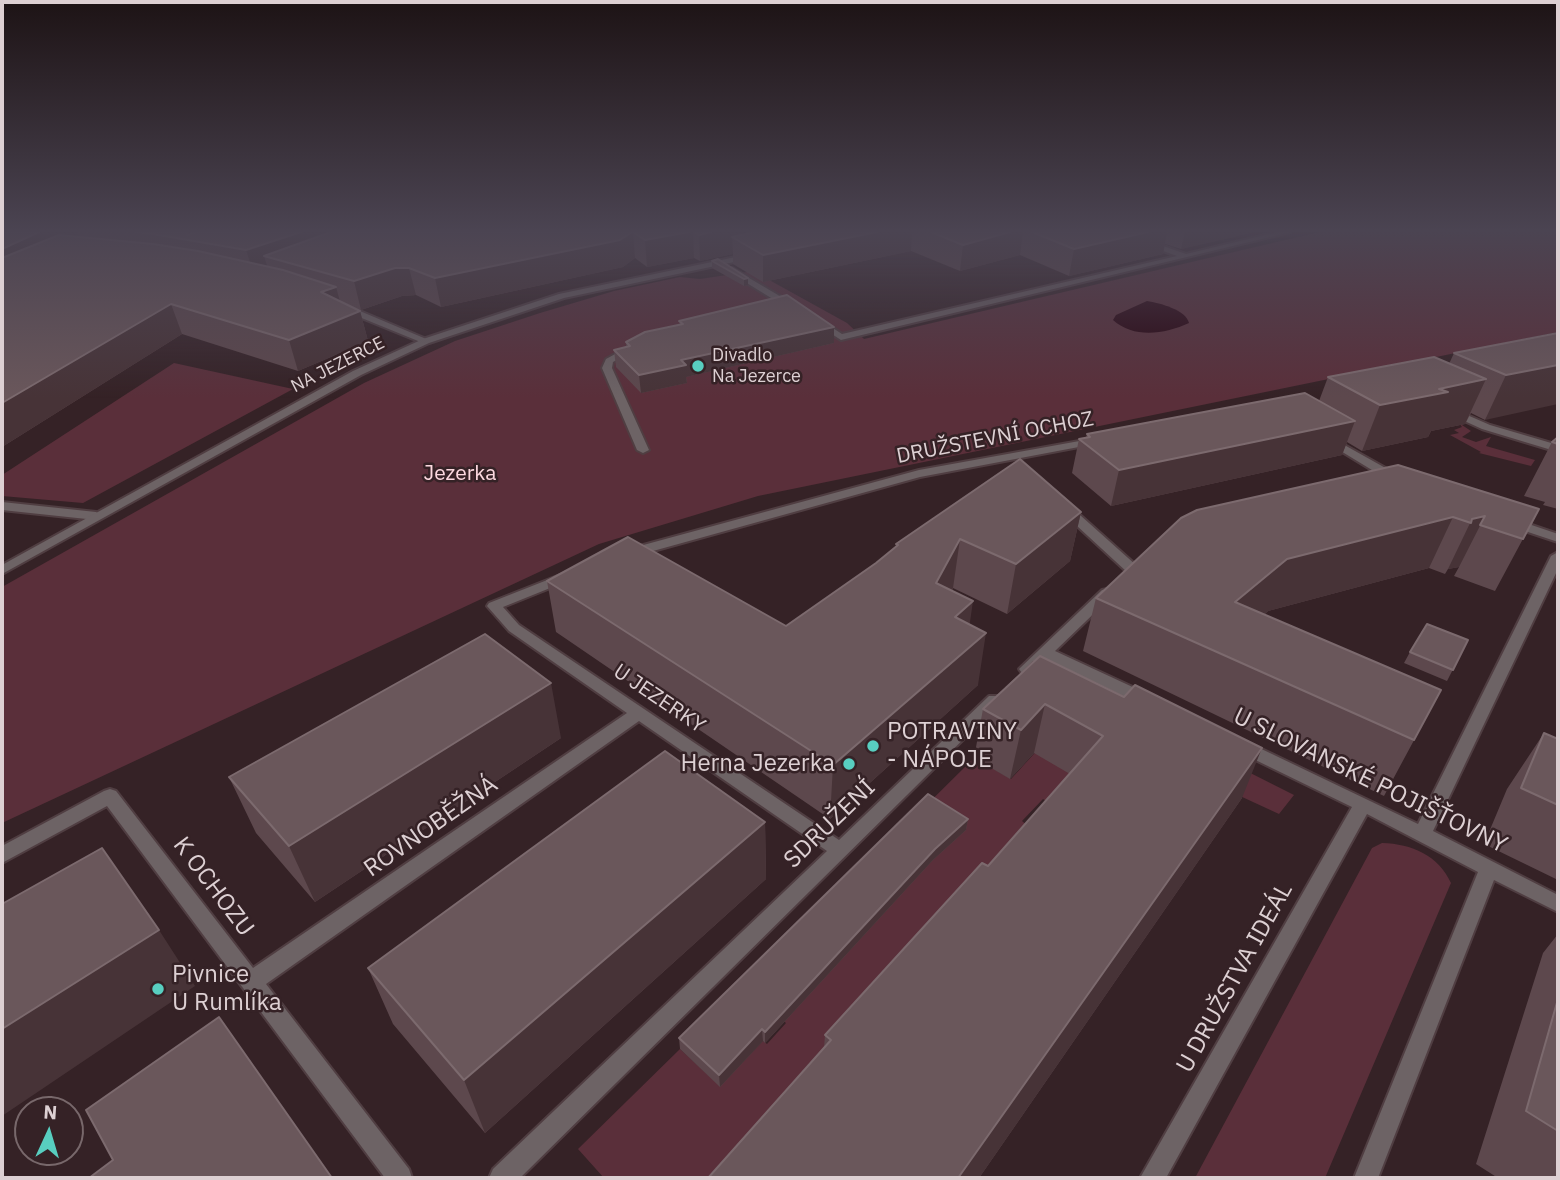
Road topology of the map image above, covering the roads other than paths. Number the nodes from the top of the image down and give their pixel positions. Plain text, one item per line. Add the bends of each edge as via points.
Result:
1 (603, 287) edge
2 (760, 287) edge
3 (1054, 287) edge
4 (333, 304) edge
5 (789, 305) junction
6 (771, 309) edge
7 (800, 312) edge
8 (810, 318) edge
9 (426, 341) junction
10 (642, 343) edge
11 (1439, 405) edge
12 (1322, 435) edge
13 (1115, 437) edge
14 (1558, 449) edge
15 (643, 450) dead end
16 (1009, 457) junction
17 (1020, 466) edge
18 (1405, 485) edge
19 (1060, 504) edge
20 (2, 506) edge
21 (96, 516) junction
22 (1494, 517) edge
23 (1558, 538) edge
24 (619, 556) edge
25 (1558, 556) edge
26 (2, 569) edge
27 (581, 571) edge
28 (1045, 652) junction
29 (1158, 706) edge
30 (639, 713) junction
31 (1234, 742) edge
32 (1363, 804) junction
33 (1422, 834) junction
34 (838, 849) junction
35 (2, 855) edge
36 (1488, 870) junction
37 (1558, 904) edge
38 (251, 982) junction
39 (400, 1178) edge
40 (502, 1178) edge
41 (1153, 1178) edge
42 (1366, 1178) edge

1 - 9 street, NA JEZERCE
2 - 5 street
3 - 8 street via 841,337
4 - 9 street
5 - 6 street
5 - 7 street
9 - 21 street, NA JEZERCE via 357,373
10 - 15 street via 618,354 607,368
11 - 14 street via 1486,427
12 - 18 street
13 - 16 street, DRUŽSTEVNÍ OCHOZ
16 - 17 street
16 - 24 street, DRUŽSTEVNÍ OCHOZ via 919,474
19 - 28 street, SDRUŽENÍ via 1136,565
20 - 21 street
21 - 26 street, NA JEZERCE
22 - 23 street
25 - 33 street
27 - 30 street, U JEZERKY via 494,606 514,628
28 - 29 street
28 - 34 street, SDRUŽENÍ
30 - 34 street, U JEZERKY
30 - 38 street, ROVNOBĚŽNÁ
31 - 32 street, U SLOVANSKÉ POJIŠŤOVNY
32 - 33 street, U SLOVANSKÉ POJIŠŤOVNY
32 - 41 street, U DRUŽSTVA IDEÁL
33 - 36 street, U SLOVANSKÉ POJIŠŤOVNY
34 - 40 street, SDRUŽENÍ
35 - 38 street, K OCHOZU via 110,796
36 - 37 street, U SLOVANSKÉ POJIŠŤOVNY
36 - 42 street
38 - 39 street, K OCHOZU

